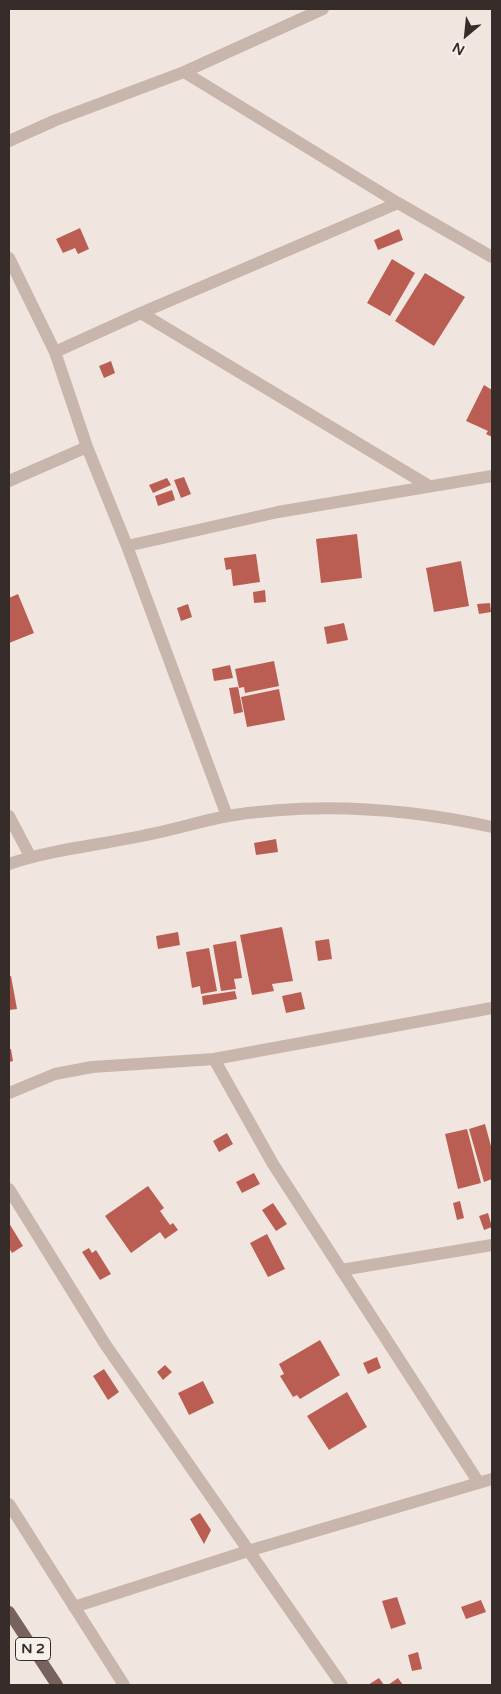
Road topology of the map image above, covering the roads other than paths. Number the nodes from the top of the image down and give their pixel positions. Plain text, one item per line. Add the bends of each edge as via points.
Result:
1 (323, 9) edge
2 (184, 72) junction
3 (9, 141) edge
4 (398, 203) junction
5 (492, 257) edge
6 (9, 258) edge
7 (141, 313) junction
8 (55, 352) junction
9 (87, 447) junction
10 (492, 476) edge
11 (9, 481) edge
12 (430, 486) junction
13 (128, 546) junction
14 (9, 816) edge
15 (227, 816) junction
16 (492, 827) edge
17 (30, 856) junction
18 (9, 864) edge
19 (492, 1008) edge
20 (214, 1059) junction
21 (9, 1093) edge
22 (9, 1189) edge
23 (492, 1245) edge
24 (341, 1270) junction
25 (492, 1478) edge
26 (479, 1482) junction
27 (9, 1504) edge
28 (248, 1551) junction
29 (74, 1607) junction
30 (9, 1612) edge
31 (57, 1685) edge
32 (124, 1685) edge
33 (342, 1685) edge

1 - 2 street
2 - 3 street
2 - 4 street
4 - 5 street
4 - 7 street
6 - 8 street
7 - 8 street
7 - 12 street
8 - 9 street
9 - 11 street
9 - 13 street
10 - 12 street
12 - 13 street via 278,512
13 - 15 street
14 - 17 street
15 - 16 street via 304,807 398,812
15 - 17 street via 148,835
17 - 18 street
19 - 20 street
20 - 21 street via 92,1067 55,1074
20 - 24 street via 273,1164
22 - 28 street via 104,1344
23 - 24 street
24 - 26 street
25 - 26 street
26 - 28 street
27 - 29 street
28 - 29 street
28 - 33 street
29 - 32 street
30 - 31 main road, N 2

